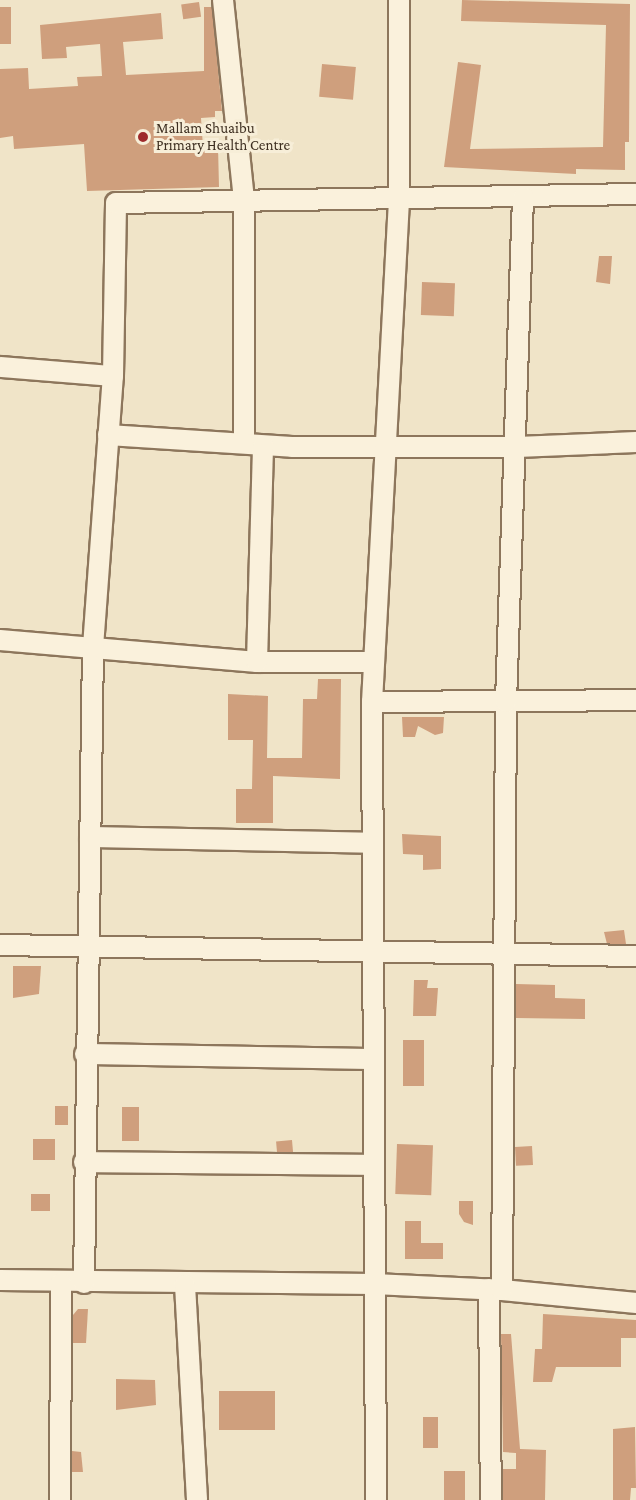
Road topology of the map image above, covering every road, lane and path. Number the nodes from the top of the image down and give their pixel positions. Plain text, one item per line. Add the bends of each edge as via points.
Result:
1 (223, 0) edge
2 (399, 0) edge
3 (636, 194) edge
4 (523, 196) junction
5 (244, 200) junction
6 (399, 200) junction
7 (0, 367) edge
8 (113, 376) junction
9 (108, 435) junction
10 (636, 442) edge
11 (254, 445) junction
12 (517, 447) junction
13 (385, 448) junction
14 (0, 640) edge
15 (93, 647) junction
16 (257, 662) junction
17 (373, 662) junction
18 (636, 700) edge
19 (372, 702) junction
20 (506, 702) junction
21 (90, 837) junction
22 (372, 843) junction
23 (0, 945) edge
24 (86, 948) junction
25 (374, 951) junction
26 (506, 954) junction
27 (636, 956) edge
28 (85, 1054) junction
29 (373, 1059) junction
30 (84, 1162) junction
31 (372, 1165) junction
32 (0, 1280) edge
33 (62, 1283) junction
34 (84, 1283) junction
35 (374, 1284) junction
36 (185, 1285) junction
37 (495, 1290) junction
38 (636, 1303) edge
39 (60, 1500) edge
40 (197, 1500) edge
41 (376, 1500) edge
42 (491, 1500) edge

1 - 5 street
2 - 6 street
3 - 4 street
4 - 6 street
4 - 12 street
5 - 6 street
5 - 8 street via 116,203
5 - 11 street
6 - 13 street
7 - 8 street
8 - 9 street
9 - 11 street
9 - 15 street
10 - 12 street
11 - 13 street
11 - 16 street
12 - 13 street
12 - 20 street
13 - 17 street
14 - 15 street
15 - 16 street
15 - 21 street
16 - 17 street
17 - 19 street
18 - 20 street
19 - 20 street
19 - 22 street
20 - 26 street
21 - 22 street
21 - 24 street
22 - 25 street
23 - 24 street
24 - 25 street
24 - 28 street
25 - 26 street
25 - 29 street
26 - 27 street
26 - 37 street
28 - 29 street
28 - 30 street
29 - 31 street
30 - 31 street
30 - 34 street
31 - 35 street
32 - 33 street
33 - 34 street
33 - 39 street
34 - 36 street
35 - 36 street
35 - 37 street
35 - 41 street
36 - 40 street
37 - 38 street
37 - 42 street

